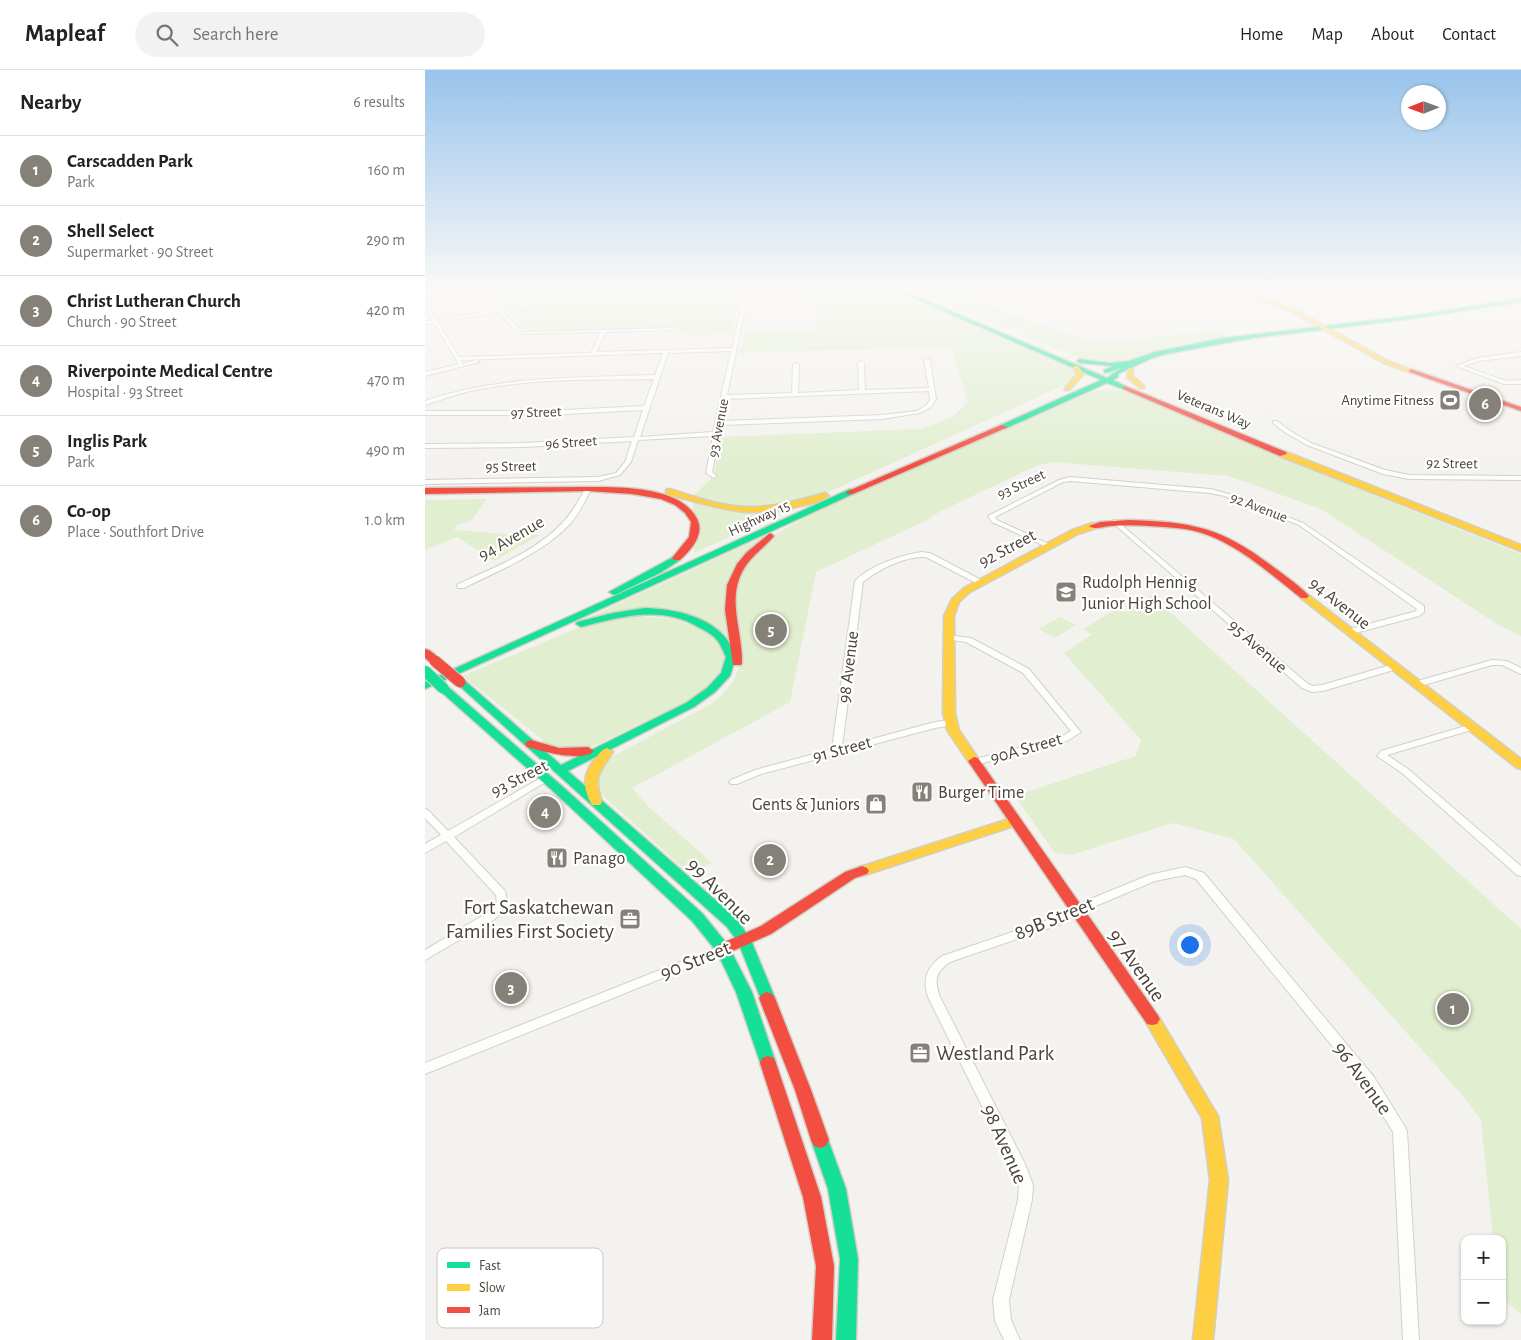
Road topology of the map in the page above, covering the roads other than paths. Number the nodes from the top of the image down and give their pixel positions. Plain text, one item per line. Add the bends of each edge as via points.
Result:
1 (452, 349) edge
2 (595, 349) edge
3 (729, 349) edge
4 (735, 349) edge
5 (1035, 349) edge
6 (1036, 349) edge
7 (1044, 349) edge
8 (1175, 349) edge
9 (1189, 349) edge
10 (1361, 349) edge
11 (1373, 349) edge
12 (666, 352) junction
13 (593, 354) junction
14 (1155, 354) junction
15 (1521, 354) edge
16 (458, 358) junction
17 (513, 358) junction
18 (927, 360) dead end
19 (861, 362) dead end
20 (1078, 364) junction
21 (461, 365) junction
22 (796, 365) dead end
23 (1130, 365) junction
24 (425, 374) edge
25 (1107, 376) junction
26 (657, 377) junction
27 (1521, 382) edge
28 (932, 389) junction
29 (863, 391) junction
30 (1142, 391) junction
31 (1071, 392) junction
32 (795, 394) junction
33 (724, 397) junction
34 (425, 403) edge
35 (1521, 404) edge
36 (929, 406) joint
37 (646, 408) junction
38 (1521, 409) edge
39 (425, 413) edge
40 (1022, 419) junction
41 (1275, 422) dead end
42 (718, 423) junction
43 (1229, 423) junction
44 (717, 434) junction
45 (636, 438) junction
46 (425, 446) edge
47 (714, 476) dead end
48 (1521, 478) edge
49 (1067, 480) joint
50 (425, 482) edge
51 (861, 483) junction
52 (588, 489) junction
53 (425, 491) edge
54 (825, 504) junction
55 (1115, 522) junction
56 (1521, 541) edge
57 (1049, 546) junction
58 (1521, 548) edge
59 (919, 553) joint
60 (981, 582) junction
61 (461, 586) dead end
62 (561, 617) junction
63 (1349, 632) junction
64 (949, 638) junction
65 (425, 652) edge
66 (494, 655) junction
67 (1394, 667) junction
68 (425, 671) edge
69 (1521, 671) edge
70 (425, 679) edge
71 (1417, 684) junction
72 (425, 686) edge
73 (950, 723) junction
74 (1472, 727) junction
75 (531, 744) junction
76 (604, 750) junction
77 (837, 750) junction
78 (975, 762) junction
79 (1521, 764) edge
80 (562, 772) junction
81 (548, 780) junction
82 (734, 782) dead end
83 (596, 802) junction
84 (425, 812) edge
85 (1015, 821) junction
86 (448, 836) junction
87 (425, 849) edge
88 (1185, 872) joint
89 (1521, 872) edge
90 (1075, 910) junction
91 (744, 940) junction
92 (723, 949) junction
93 (425, 956) edge
94 (930, 977) joint
95 (425, 1069) edge
96 (822, 1340) edge
97 (846, 1340) edge
98 (1012, 1340) edge
99 (1203, 1340) edge
100 (1411, 1340) edge

1 - 16 street
2 - 13 street
3 - 12 street
4 - 33 street, 93 Avenue
5 - 25 main road
6 - 20 main road, Veterans Way
7 - 20 main road, Veterans Way
8 - 14 main road
9 - 23 main road
10 - 38 main road via 1394,365
11 - 35 main road via 1402,364
12 - 13 street
12 - 26 street
13 - 17 street
14 - 23 main road
14 - 25 main road
15 - 27 street via 1459,366 1506,383
16 - 17 street
16 - 21 street
17 - 21 street
18 - 28 street
19 - 29 street
20 - 23 main road
20 - 25 main road, Veterans Way
20 - 31 main road via 1081,374
21 - 24 street
22 - 32 street
23 - 25 main road
23 - 30 main road via 1129,376
25 - 30 main road, Veterans Way
25 - 31 main road, Highway 15
25 - 40 main road via 1042,406
25 - 43 main road
26 - 34 street via 490,385
26 - 37 street
28 - 29 street
28 - 36 street via 933,399
29 - 32 street
30 - 31 main road via 1109,388
30 - 43 main road, Veterans Way
30 - 58 main road, Veterans Way via 1403,503
31 - 40 main road, Highway 15
31 - 51 main road, Highway 15
32 - 33 street
33 - 42 street, 93 Avenue
36 - 42 street via 912,413 882,416
37 - 39 street, 97 Street via 545,413
37 - 45 street
40 - 54 main road, Highway 15
41 - 48 street, 92 Street via 1309,444 1383,472 1409,477
42 - 44 street, 93 Avenue
43 - 56 main road, Veterans Way via 1385,489
44 - 45 street, 96 Street
44 - 47 street, 93 Avenue via 709,473
45 - 46 street, 96 Street via 532,445
45 - 50 street, 95 Street via 627,464 611,477
49 - 57 street, 93 Street via 994,513 991,518
49 - 63 street, 92 Avenue via 1227,495 1301,524 1418,604 1422,610
51 - 52 main road via 796,505 753,510 721,507 640,488
51 - 62 main road, Highway 15
52 - 53 main road, 95 Street
52 - 61 street, 94 Avenue via 576,514 547,540
52 - 62 main road via 639,492 677,502 694,516 695,536 669,564
54 - 66 main road, Highway 15
54 - 76 main road via 771,535 739,564 729,590 737,659 734,676 729,682 716,696 696,709
55 - 57 main road, 92 Street via 1086,527
55 - 63 main road, 94 Avenue via 1185,526 1230,543 1250,554
55 - 67 street, 95 Avenue via 1302,684 1312,689 1323,688
57 - 60 main road, 92 Street
59 - 60 street
59 - 77 street, 98 Avenue via 909,555 858,583
60 - 64 main road, 92 Street via 953,602 949,612
62 - 70 main road, Highway 15
63 - 67 main road, 94 Avenue
64 - 73 main road
64 - 78 street, 90A Street via 968,640 1026,671 1075,732 1064,739
65 - 75 main road, 99 Avenue, bridge
66 - 72 main road, Highway 15
66 - 76 main road via 593,620 634,613 676,614 710,628 728,648 730,660 728,670 709,694
67 - 71 main road, 94 Avenue
68 - 81 main road, 99 Avenue, bridge
69 - 71 street via 1504,663 1492,662
71 - 74 main road, 94 Avenue
73 - 77 street, 91 Street
73 - 78 main road, 97 Avenue
74 - 79 main road, 94 Avenue
74 - 89 street via 1382,756 1405,771
75 - 76 main road via 555,753
75 - 80 main road, 99 Avenue
76 - 80 main road, 93 Street
76 - 83 main road via 589,777
77 - 82 street, 91 Street
78 - 85 main road, 97 Avenue
80 - 81 main road, 93 Street
80 - 83 main road, 99 Avenue
81 - 86 street, 93 Street
81 - 92 main road, 99 Avenue via 697,917
83 - 91 main road, 99 Avenue via 732,923
84 - 86 street
85 - 90 main road, 97 Avenue
85 - 91 main road, 90 Street via 850,875 766,930
86 - 87 street, 93 Street
86 - 93 street via 501,894 503,905 491,916
88 - 90 street, 89B Street via 1153,878
88 - 100 street, 96 Avenue via 1200,876 1369,1081 1400,1131
90 - 94 street, 89B Street via 1057,921 946,959 935,967
90 - 99 main road, 97 Avenue via 1161,1032 1209,1116 1219,1180
91 - 92 main road, 90 Street
91 - 97 main road, 99 Avenue via 803,1090 837,1189 849,1259
92 - 95 street, 90 Street
92 - 96 main road, 99 Avenue via 744,992 812,1197 825,1266
94 - 98 street, 98 Avenue via 934,997 1026,1186 1001,1311

